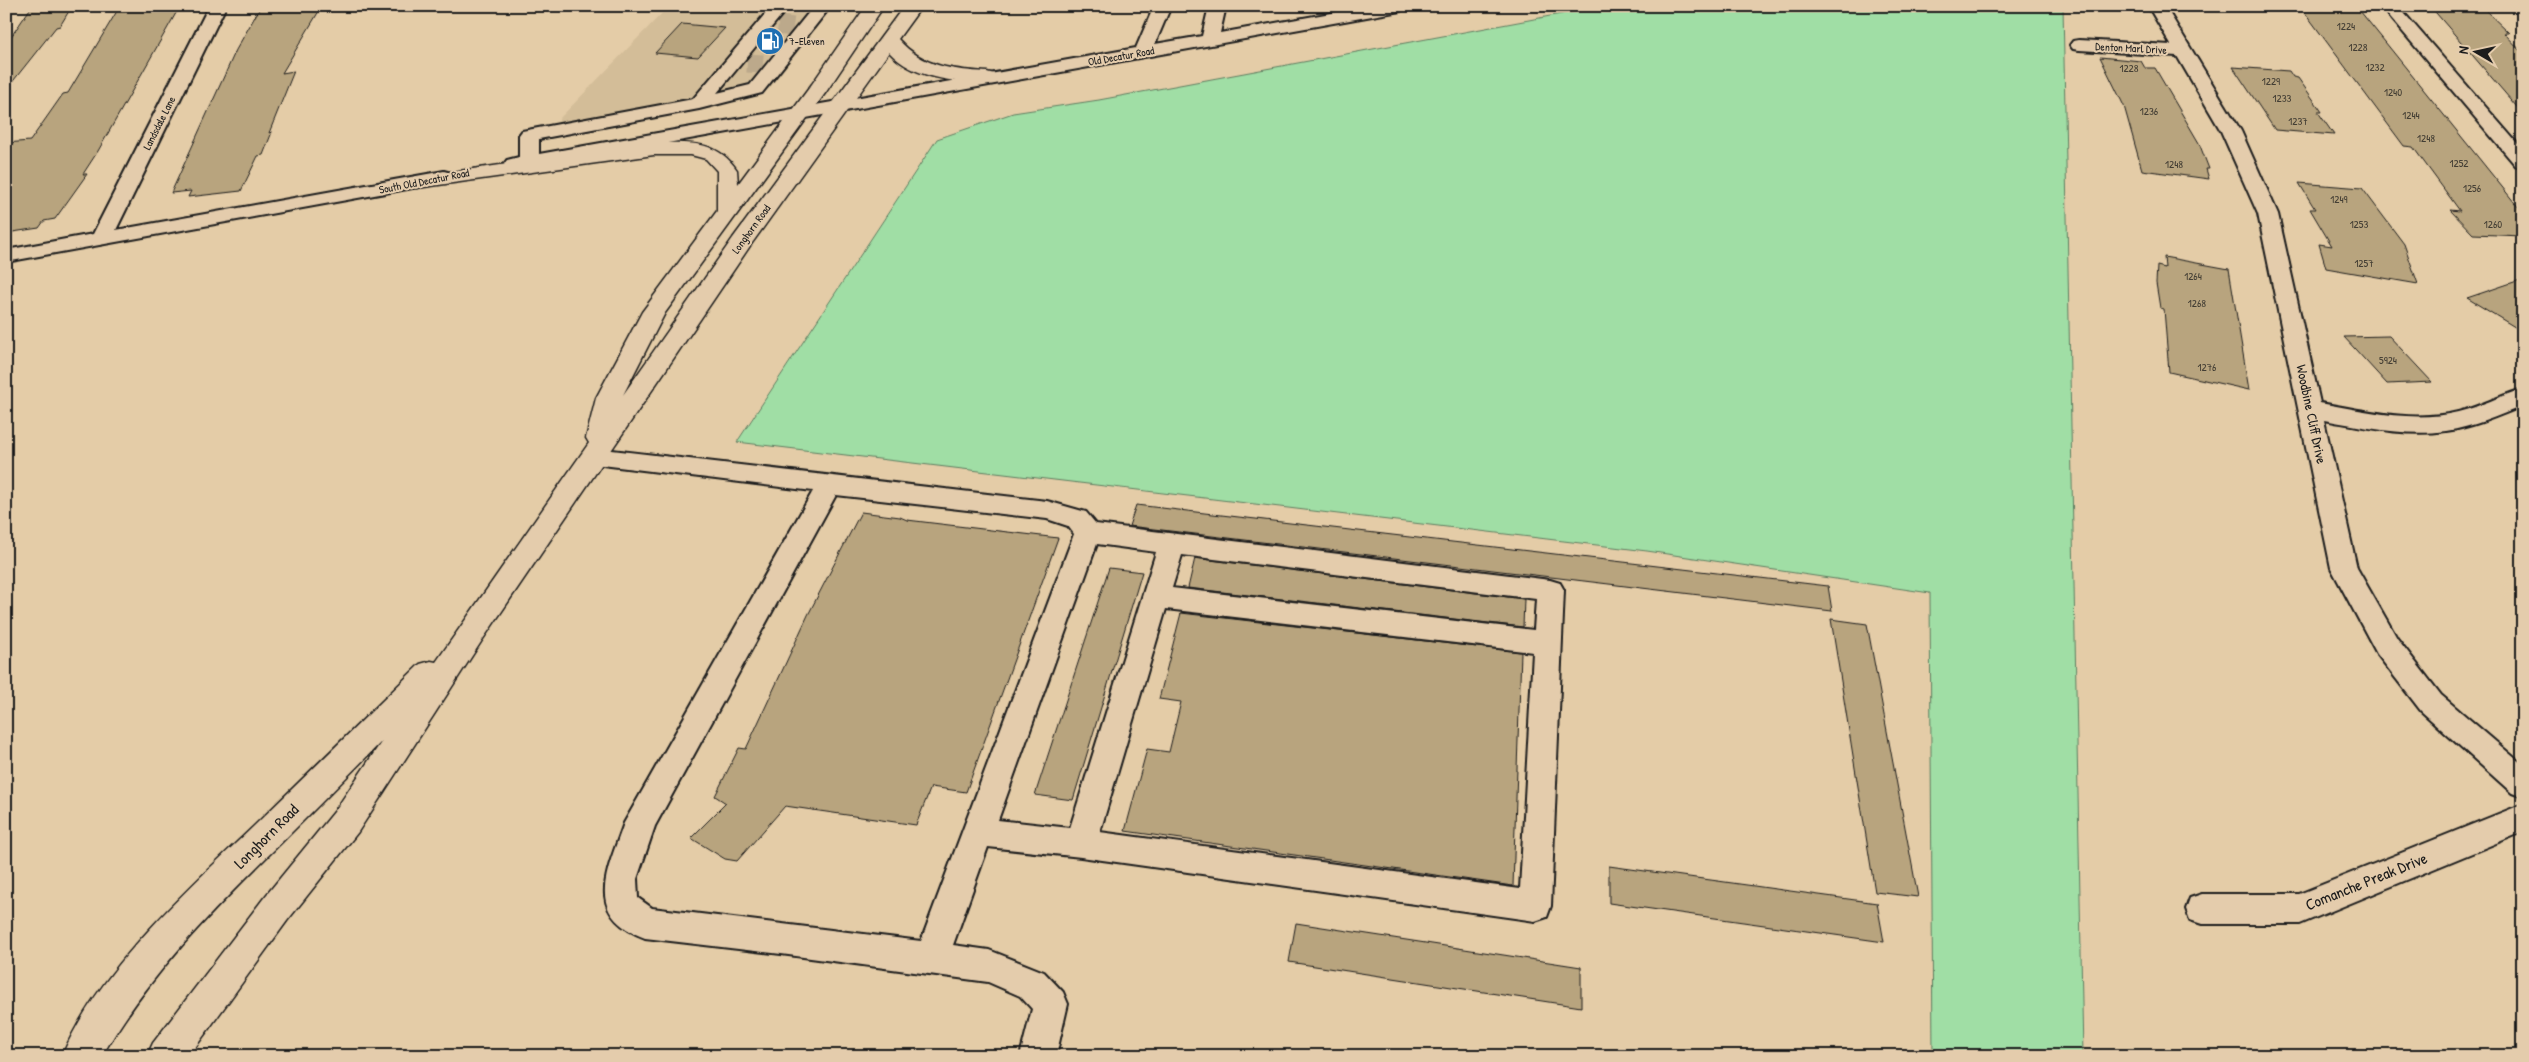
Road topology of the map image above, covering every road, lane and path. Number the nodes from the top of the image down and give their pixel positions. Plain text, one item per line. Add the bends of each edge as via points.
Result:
1 (218, 6) edge
2 (875, 6) edge
3 (913, 6) edge
4 (1163, 6) edge
5 (1400, 6) edge
6 (2156, 6) edge
7 (2389, 6) edge
8 (1215, 14) edge
9 (889, 40) junction
10 (1209, 41) junction
11 (773, 42) edge
12 (2079, 45) dead end
13 (2184, 51) junction
14 (1143, 52) junction
15 (987, 78) junction
16 (699, 103) junction
17 (842, 105) junction
18 (801, 112) junction
19 (529, 162) junction
20 (2523, 162) edge
21 (417, 182) junction
22 (727, 210) junction
23 (101, 239) junction
24 (6, 256) edge
25 (2523, 397) edge
26 (2311, 409) junction
27 (595, 457) junction
28 (829, 485) junction
29 (1088, 533) junction
30 (1172, 544) junction
31 (1156, 597) junction
32 (471, 634) junction
33 (1548, 643) junction
34 (2523, 784) edge
35 (2523, 818) edge
36 (978, 832) junction
37 (1081, 843) junction
38 (2202, 908) dead end
39 (931, 958) junction
40 (81, 1056) edge
41 (166, 1056) edge
42 (1038, 1056) edge

1 - 23 street, Landsdale Lane
2 - 18 main road, Longhorn Road
3 - 9 main road, Longhorn Road
4 - 14 street
5 - 10 street, Old Decatur Road
6 - 13 street, Woodbine Cliff Drive
7 - 20 street
8 - 10 street
9 - 15 main road via 900,55 921,68 949,75
9 - 17 main road, Longhorn Road
10 - 14 street, Old Decatur Road
11 - 16 street
11 - 16 street via 756,89
12 - 13 street, Denton Marl Drive
13 - 26 street, Woodbine Cliff Drive via 2231,131 2268,214
14 - 15 street, Old Decatur Road
15 - 17 street, Old Decatur Road
16 - 19 street via 529,135
17 - 18 street, South Old Decatur Road
17 - 27 main road, Longhorn Road via 741,243
18 - 19 street, South Old Decatur Road
18 - 22 main road, Longhorn Road
19 - 21 street, South Old Decatur Road
21 - 22 main road via 677,148 713,155 726,170
21 - 23 street, South Old Decatur Road
22 - 27 main road, Longhorn Road via 654,312 610,398
23 - 24 street, South Old Decatur Road
25 - 26 street via 2479,414 2435,424 2381,421
26 - 34 street, Woodbine Cliff Drive via 2344,568 2387,646 2431,703
27 - 28 street
27 - 32 main road, Longhorn Road
28 - 29 street via 1047,510 1077,519
28 - 39 street via 640,823 621,879 622,904 645,924
29 - 30 street
29 - 36 street
30 - 31 street
30 - 33 street via 1550,590
31 - 33 street
31 - 37 street
32 - 40 main road, Longhorn Road via 226,874 153,952 90,1038
32 - 41 main road, Longhorn Road via 346,822 275,910
33 - 37 street via 1536,906
35 - 38 street, Comanche Preak Drive via 2300,908
36 - 37 street
36 - 39 street
39 - 42 street via 989,966 1032,984 1051,1004

